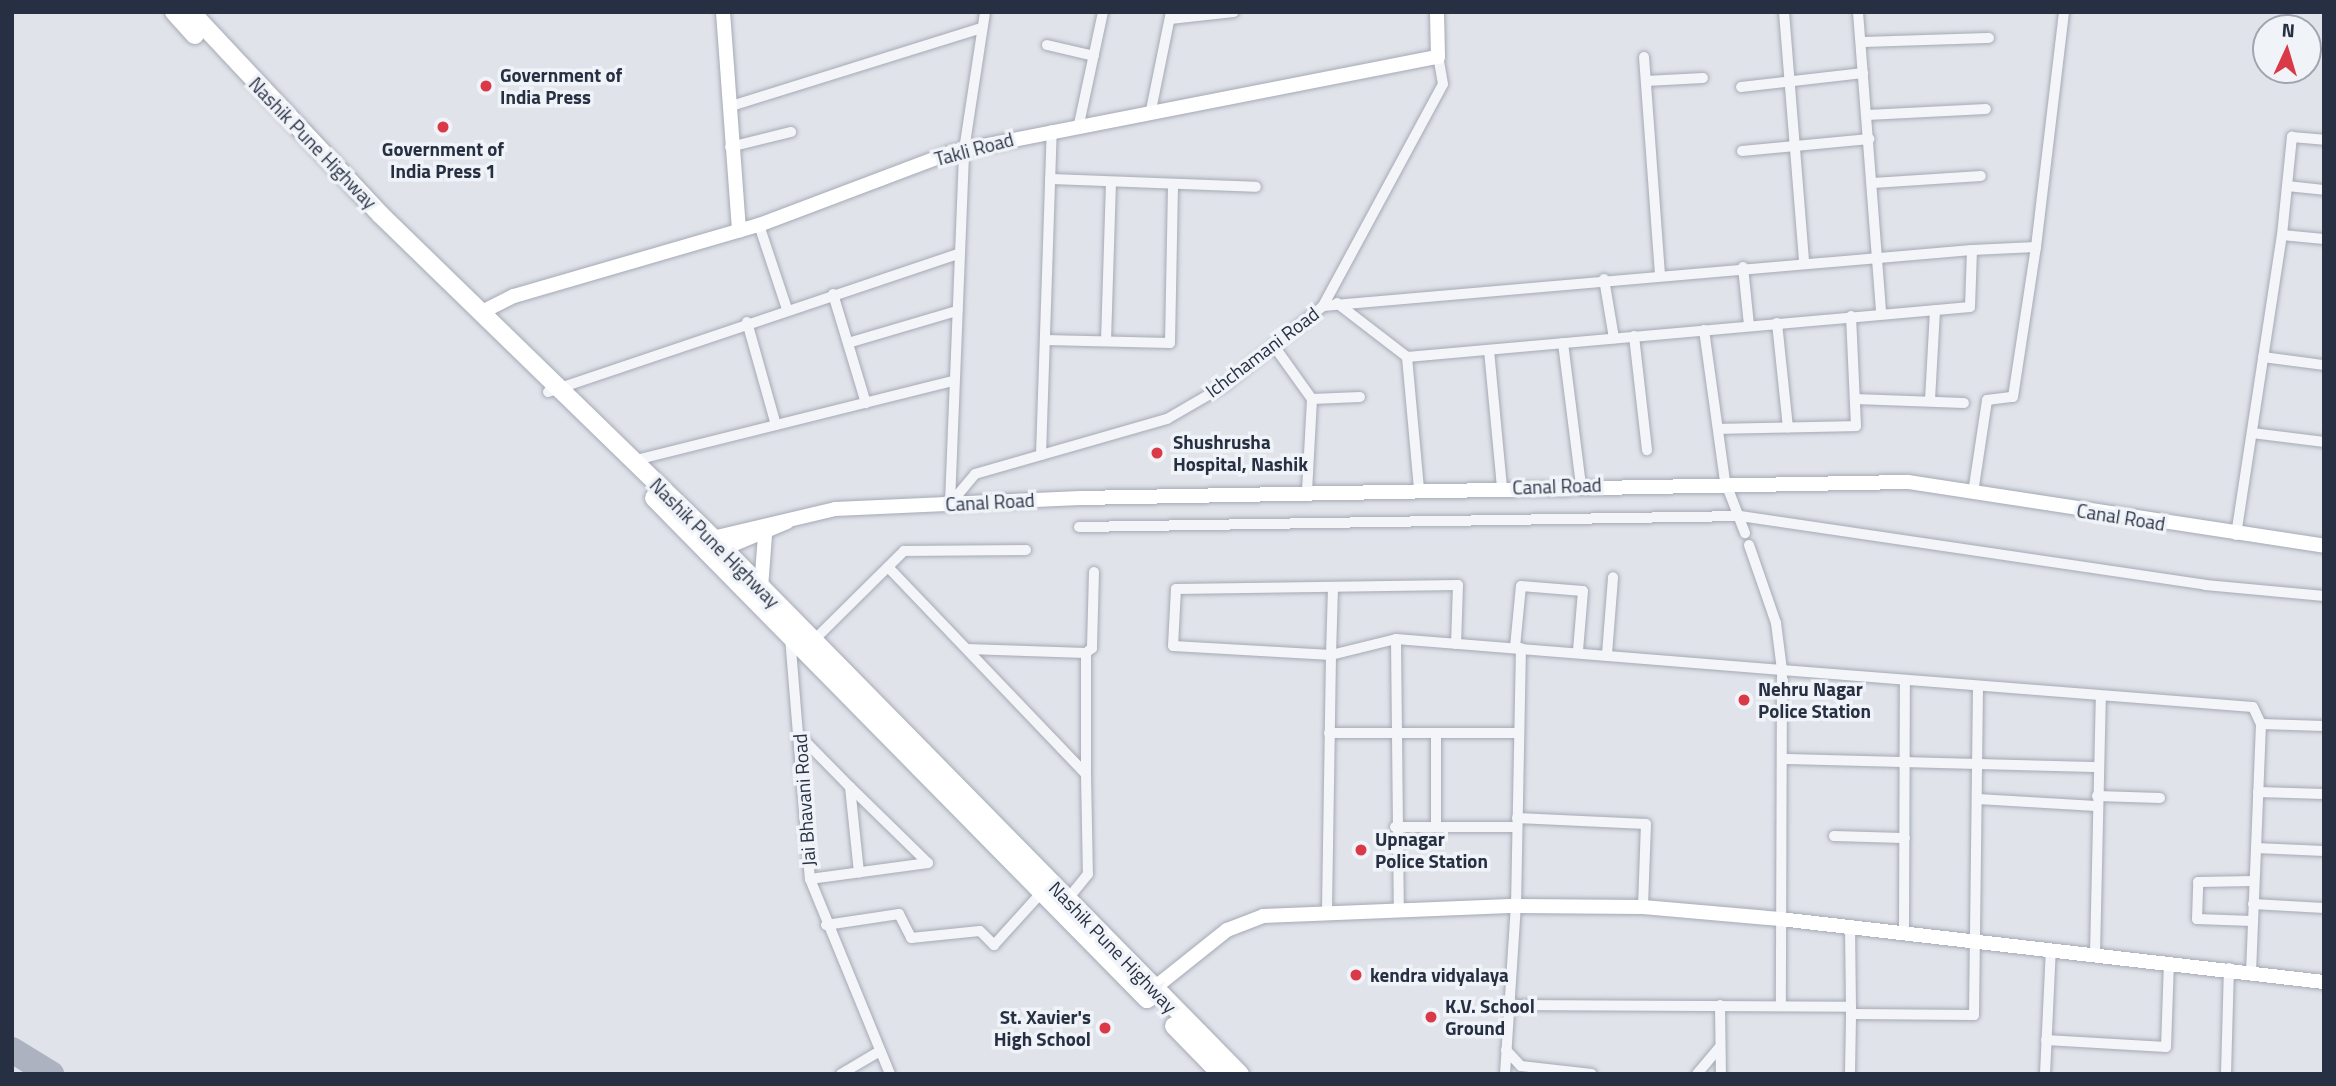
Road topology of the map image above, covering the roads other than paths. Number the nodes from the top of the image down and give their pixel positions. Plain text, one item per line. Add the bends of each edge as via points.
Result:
1 (174, 12) edge
2 (191, 12) edge
3 (723, 12) edge
4 (985, 12) edge
5 (1103, 12) edge
6 (1234, 12) edge
7 (1437, 12) edge
8 (1784, 12) edge
9 (1858, 12) edge
10 (2064, 12) edge
11 (1171, 15) edge
12 (982, 28) junction
13 (1989, 38) dead end
14 (1861, 42) junction
15 (1047, 45) dead end
16 (1094, 56) junction
17 (1438, 57) junction
18 (1644, 57) dead end
19 (1863, 73) junction
20 (1703, 78) dead end
21 (1646, 81) junction
22 (1790, 81) junction
23 (1741, 87) dead end
24 (728, 107) junction
25 (1986, 109) dead end
26 (1151, 110) junction
27 (1867, 115) junction
28 (1079, 124) junction
29 (1052, 129) junction
30 (790, 132) dead end
31 (1869, 139) junction
32 (2324, 140) edge
33 (1796, 146) junction
34 (730, 147) junction
35 (964, 150) junction
36 (1742, 151) dead end
37 (1981, 176) dead end
38 (1050, 179) junction
39 (1111, 182) junction
40 (1873, 183) junction
41 (1173, 184) junction
42 (2287, 186) junction
43 (1256, 187) dead end
44 (2324, 190) edge
45 (759, 225) junction
46 (739, 230) junction
47 (2282, 235) junction
48 (2324, 239) edge
49 (2036, 247) junction
50 (1972, 250) junction
51 (959, 254) junction
52 (1877, 258) junction
53 (1804, 262) junction
54 (1743, 267) junction
55 (1660, 274) junction
56 (1604, 279) junction
57 (833, 294) junction
58 (1337, 303) junction
59 (1324, 306) junction
60 (787, 309) junction
61 (1935, 310) junction
62 (957, 311) junction
63 (482, 312) junction
64 (1881, 313) junction
65 (1851, 316) junction
66 (747, 322) junction
67 (1777, 323) junction
68 (1749, 325) junction
69 (1704, 330) junction
70 (1634, 336) junction
71 (1614, 338) junction
72 (1045, 340) junction
73 (1106, 341) junction
74 (848, 343) junction
75 (1563, 343) junction
76 (1274, 346) junction
77 (1489, 349) junction
78 (1407, 357) junction
79 (2263, 357) junction
80 (2324, 365) edge
81 (954, 381) junction
82 (553, 390) junction
83 (1360, 397) dead end
84 (1312, 399) junction
85 (1855, 399) junction
86 (1930, 400) junction
87 (866, 403) junction
88 (1964, 403) dead end
89 (776, 425) junction
90 (1788, 427) junction
91 (1718, 429) junction
92 (2252, 433) junction
93 (2324, 442) edge
94 (1647, 450) dead end
95 (1041, 455) junction
96 (632, 461) junction
97 (1725, 481) junction
98 (1581, 485) junction
99 (1502, 488) junction
100 (1419, 490) junction
101 (1307, 492) junction
102 (1973, 493) junction
103 (950, 504) junction
104 (1740, 516) junction
105 (787, 522) junction
106 (1079, 527) dead end
107 (1745, 533) dead end
108 (765, 535) junction
109 (2236, 535) junction
110 (1749, 545) dead end
111 (711, 546) junction
112 (2324, 546) edge
113 (1026, 550) dead end
114 (888, 567) junction
115 (1094, 572) dead end
116 (1613, 577) dead end
117 (761, 587) junction
118 (1333, 588) junction
119 (2324, 596) edge
120 (790, 637) junction
121 (1396, 639) junction
122 (812, 643) junction
123 (1456, 644) junction
124 (1518, 647) junction
125 (967, 649) junction
126 (1578, 650) junction
127 (1086, 653) junction
128 (1607, 654) junction
129 (1331, 655) junction
130 (1782, 670) junction
131 (1905, 682) junction
132 (1978, 688) junction
133 (2101, 697) junction
134 (2262, 724) junction
135 (2324, 726) edge
136 (1396, 732) junction
137 (1329, 733) junction
138 (1516, 733) junction
139 (1436, 734) junction
140 (801, 737) junction
141 (1783, 759) junction
142 (1906, 759) junction
143 (1978, 763) junction
144 (2097, 767) junction
145 (1086, 774) junction
146 (850, 787) junction
147 (2258, 792) junction
148 (2324, 793) edge
149 (2160, 798) dead end
150 (1978, 799) junction
151 (2097, 801) junction
152 (1517, 822) junction
153 (1395, 827) junction
154 (1436, 827) junction
155 (1834, 836) dead end
156 (1905, 838) junction
157 (2256, 848) junction
158 (2324, 850) edge
159 (859, 873) junction
160 (810, 879) junction
161 (2254, 881) junction
162 (1041, 893) junction
163 (1067, 900) junction
164 (2253, 904) junction
165 (1516, 906) junction
166 (1399, 907) junction
167 (1643, 907) junction
168 (2324, 908) edge
169 (1327, 909) junction
170 (1780, 919) junction
171 (2252, 922) junction
172 (826, 925) junction
173 (1850, 926) junction
174 (1904, 932) junction
175 (1976, 941) junction
176 (2051, 949) junction
177 (2095, 954) junction
178 (2169, 962) junction
179 (2229, 967) junction
180 (2251, 969) junction
181 (2324, 982) edge
182 (1153, 989) junction
183 (1509, 1005) junction
184 (1720, 1005) junction
185 (1781, 1005) junction
186 (1851, 1010) junction
187 (2046, 1040) junction
188 (1720, 1047) junction
189 (1506, 1050) junction
190 (880, 1051) junction
191 (841, 1074) edge
192 (890, 1074) edge
193 (1221, 1074) edge
194 (1240, 1074) edge
195 (1505, 1074) edge
196 (1592, 1074) edge
197 (1697, 1074) edge
198 (1720, 1074) edge
199 (1850, 1074) edge
200 (2045, 1074) edge
201 (2226, 1074) edge

1 - 82 highway, Nashik Pune Highway
2 - 63 highway, Nashik Pune Highway
3 - 24 street
4 - 12 street
5 - 16 street
6 - 11 street
7 - 17 street
8 - 22 street
9 - 14 street
10 - 49 street
11 - 26 street
12 - 24 street
12 - 35 street
13 - 14 street
14 - 19 street
15 - 16 street
16 - 28 street
17 - 26 street, Takli Road
17 - 59 street, Ichchamani Road via 1443,85
18 - 21 street
19 - 22 street
19 - 27 street
20 - 21 street
21 - 55 street
22 - 23 street
22 - 33 street
24 - 34 street
25 - 27 street
26 - 28 street, Takli Road
27 - 31 street
28 - 29 street, Takli Road
29 - 35 street, Takli Road
29 - 38 street
30 - 34 street
31 - 33 street
31 - 40 street
32 - 42 street via 2292,137
33 - 36 street
33 - 53 street
34 - 46 street
35 - 45 street, Takli Road
35 - 51 street
37 - 40 street
38 - 39 street
38 - 72 street
39 - 41 street
39 - 73 street
40 - 52 street
41 - 43 street
41 - 73 street via 1170,343
42 - 44 street
42 - 47 street
45 - 46 street, Takli Road
45 - 60 street
46 - 63 street, Takli Road via 514,296
47 - 48 street
47 - 79 street
49 - 50 street
49 - 102 street via 2013,397 1987,400
50 - 52 street
50 - 61 street via 1970,307
51 - 57 street
51 - 62 street
52 - 53 street
52 - 64 street
53 - 54 street
54 - 55 street
54 - 68 street
55 - 56 street
56 - 58 street
56 - 71 street
57 - 60 street
57 - 74 street
58 - 59 street
58 - 78 street
59 - 76 street, Ichchamani Road
60 - 66 street
61 - 64 street
61 - 86 street
62 - 74 street
62 - 81 street
63 - 82 highway, Nashik Pune Highway
64 - 65 street
65 - 67 street
65 - 85 street
66 - 82 street
66 - 89 street
67 - 68 street
67 - 90 street
68 - 69 street
69 - 70 street
69 - 91 street
70 - 71 street
70 - 94 street
71 - 75 street
72 - 73 street
72 - 95 street
74 - 87 street
75 - 77 street
75 - 98 street
76 - 84 street
76 - 95 street, Ichchamani Road via 1224,386 1167,419
77 - 78 street
77 - 99 street
78 - 100 street
79 - 80 street
79 - 92 street
81 - 87 street
81 - 103 street
82 - 96 highway, Nashik Pune Highway
82 - 111 highway, Nashik Pune Highway
83 - 84 street
84 - 101 street
85 - 86 street
85 - 90 street via 1856,425
86 - 88 street
87 - 89 street
89 - 96 street
90 - 91 street
91 - 97 street
92 - 93 street
92 - 109 street
95 - 103 street, Ichchamani Road via 975,474
96 - 111 highway, Nashik Pune Highway
97 - 98 street, Canal Road
97 - 102 street, Canal Road via 1908,482
97 - 104 street
98 - 99 street, Canal Road
99 - 100 street, Canal Road
100 - 101 street, Canal Road
101 - 103 street, Canal Road
102 - 109 street, Canal Road
103 - 105 street, Canal Road via 835,509
104 - 106 street
104 - 107 street
104 - 119 street via 2205,585
105 - 108 street, Canal Road
105 - 111 street, Canal Road
108 - 111 street, Canal Road
108 - 117 street
109 - 112 street, Canal Road
110 - 130 street via 1776,623
111 - 117 highway, Nashik Pune Highway
111 - 120 highway, Nashik Pune Highway
113 - 114 street via 904,551
114 - 122 street
114 - 125 street
115 - 127 street via 1091,648
116 - 128 street
117 - 122 highway, Nashik Pune Highway
118 - 123 street via 1458,585
118 - 129 street
118 - 129 street via 1176,589 1173,646
120 - 140 street, Jai Bhavani Road
120 - 162 highway, Nashik Pune Highway
121 - 123 street
121 - 129 street
121 - 136 street
122 - 163 highway, Nashik Pune Highway
123 - 124 street
124 - 126 street
124 - 126 street via 1521,586 1583,591
124 - 138 street
125 - 127 street
125 - 145 street
126 - 128 street
127 - 145 street
128 - 130 street
129 - 137 street
130 - 131 street
130 - 141 street
131 - 132 street
131 - 142 street
132 - 133 street
132 - 143 street
133 - 134 street via 2252,707
133 - 144 street
134 - 135 street
134 - 147 street
136 - 137 street
136 - 139 street
136 - 153 street
137 - 169 street
138 - 139 street
138 - 152 street
139 - 154 street
140 - 146 street
140 - 160 street, Jai Bhavani Road
141 - 142 street
141 - 170 street
142 - 143 street
142 - 156 street
143 - 144 street
143 - 150 street
144 - 151 street
145 - 163 street via 1088,874
146 - 159 street
146 - 159 street via 928,863
147 - 148 street
147 - 157 street
149 - 151 street
150 - 151 street
150 - 175 street
151 - 177 street
152 - 154 street
152 - 165 street
152 - 167 street via 1646,824
153 - 154 street
153 - 166 street
155 - 156 street
156 - 174 street
157 - 158 street
157 - 161 street
159 - 160 street
160 - 172 street, Jai Bhavani Road
161 - 164 street
161 - 171 street via 2198,882 2197,919
162 - 172 street via 994,945 980,931 911,938 899,914
162 - 193 highway, Nashik Pune Highway
163 - 182 highway, Nashik Pune Highway
164 - 168 street
164 - 171 street
165 - 166 street
165 - 167 street
165 - 183 street
166 - 169 street
167 - 170 street
169 - 182 street via 1263,916 1227,930
170 - 173 street
170 - 185 street
171 - 180 street
172 - 190 street, Jai Bhavani Road
173 - 174 street
173 - 186 street
174 - 175 street
175 - 176 street
175 - 186 street via 1974,1016
176 - 177 street
176 - 187 street
177 - 178 street
178 - 179 street
178 - 187 street via 2166,1047
179 - 180 street
179 - 201 street
180 - 181 street
182 - 194 highway, Nashik Pune Highway
183 - 184 street
183 - 189 street
184 - 185 street
184 - 188 street
185 - 186 street
186 - 199 street
187 - 200 street
188 - 197 street
188 - 198 street
189 - 195 street
189 - 196 street via 1521,1066
190 - 191 street
190 - 192 street, Jai Bhavani Road

